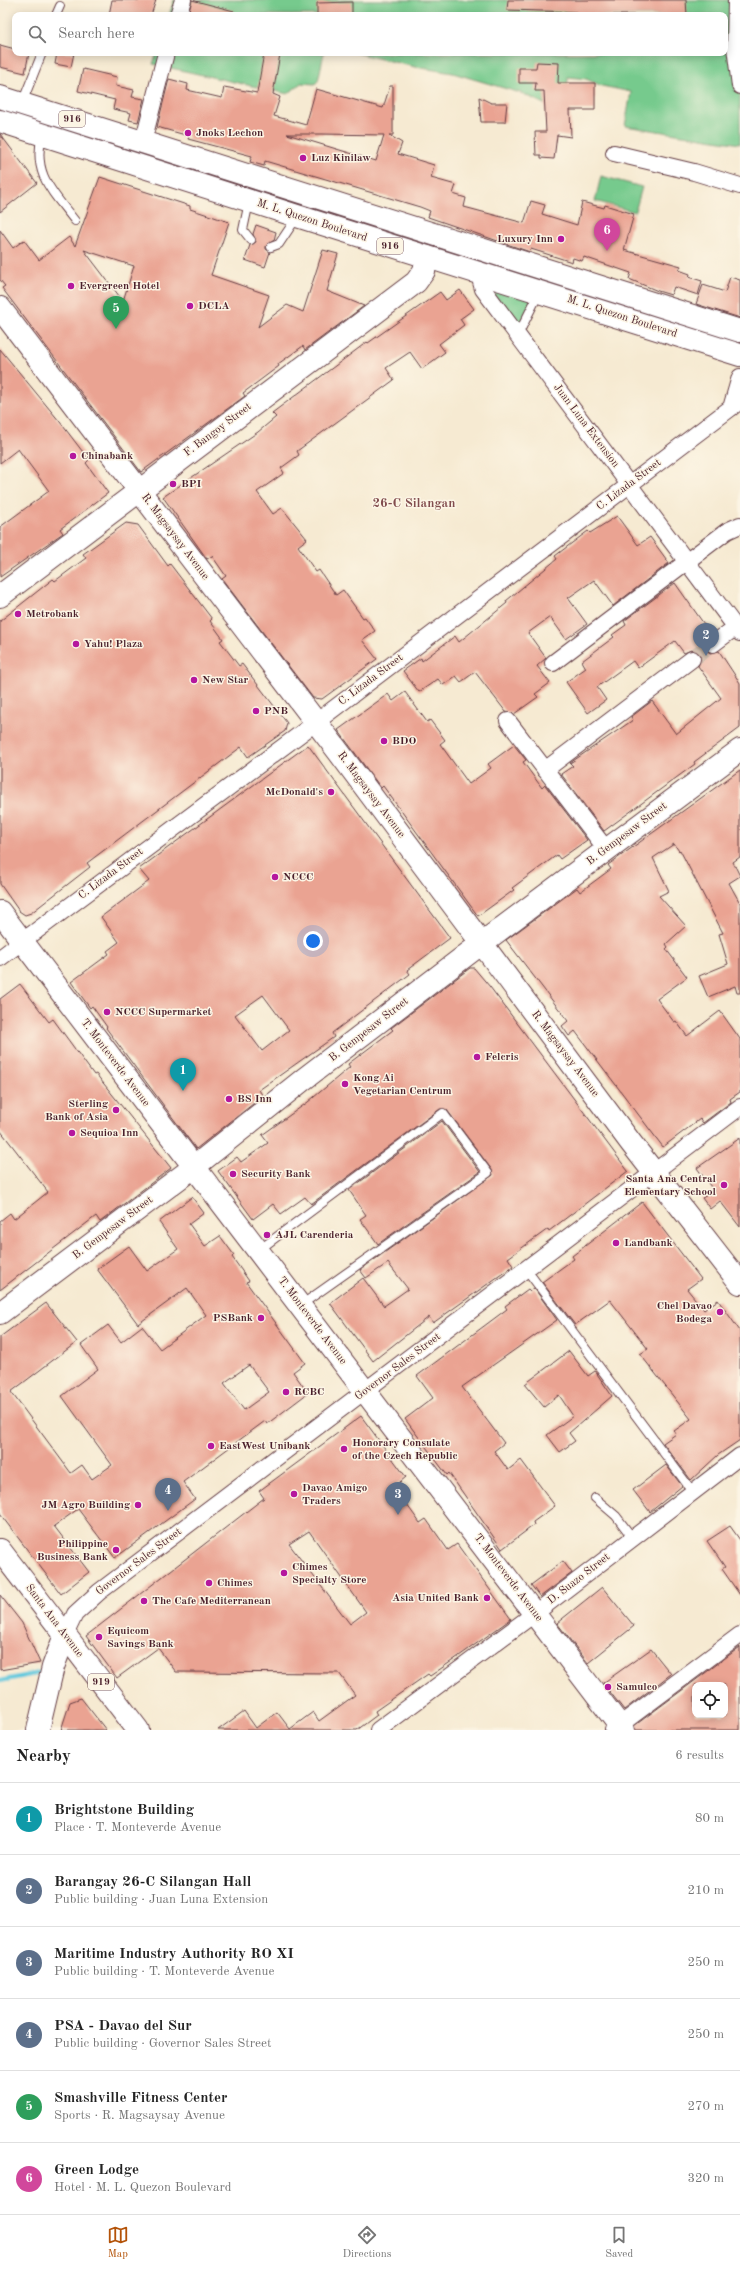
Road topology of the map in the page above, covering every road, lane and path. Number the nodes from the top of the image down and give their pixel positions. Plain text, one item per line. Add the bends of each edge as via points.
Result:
1 (183, 0) edge
2 (736, 0) edge
3 (60, 6) dead end
4 (57, 12) edge
5 (179, 12) edge
6 (41, 56) edge
7 (165, 56) edge
8 (740, 86) edge
9 (0, 97) edge
10 (22, 104) junction
11 (0, 121) edge
12 (42, 134) junction
13 (144, 142) junction
14 (614, 153) dead end
15 (740, 186) edge
16 (249, 201) junction
17 (297, 216) junction
18 (74, 220) dead end
19 (252, 240) dead end
20 (271, 247) dead end
21 (427, 257) junction
22 (482, 274) junction
23 (540, 292) junction
24 (0, 308) edge
25 (740, 330) edge
26 (518, 335) junction
27 (740, 355) edge
28 (740, 377) edge
29 (735, 404) edge
30 (629, 485) junction
31 (139, 490) junction
32 (740, 525) edge
33 (686, 561) junction
34 (0, 596) edge
35 (738, 630) edge
36 (713, 644) tunnel mouth
37 (692, 659) tunnel mouth
38 (553, 662) dead end
39 (508, 721) dead end
40 (316, 722) junction
41 (740, 750) edge
42 (545, 770) junction
43 (606, 849) junction
44 (0, 912) edge
45 (22, 941) junction
46 (482, 943) junction
47 (0, 958) edge
48 (740, 1107) edge
49 (194, 1167) junction
50 (654, 1172) junction
51 (258, 1250) junction
52 (526, 1269) junction
53 (740, 1283) edge
54 (300, 1305) junction
55 (0, 1313) edge
56 (366, 1392) junction
57 (740, 1456) edge
58 (693, 1492) junction
59 (595, 1498) dead end
60 (632, 1537) junction
61 (0, 1550) edge
62 (534, 1614) junction
63 (65, 1635) junction
64 (740, 1635) edge
65 (618, 1728) edge
66 (38, 1730) edge
67 (138, 1730) edge
68 (378, 1730) edge

1 - 5 street
2 - 8 street via 735,47
3 - 4 lane
6 - 10 lane
7 - 13 street
9 - 10 main road, M. L. Quezon Boulevard / 916
10 - 13 main road, M. L. Quezon Boulevard / 916
11 - 12 main road, M. L. Quezon Boulevard / 916
12 - 16 main road, M. L. Quezon Boulevard / 916
12 - 18 lane via 38,150 40,168 48,184
13 - 25 main road, M. L. Quezon Boulevard / 916
14 - 15 street
16 - 17 main road, M. L. Quezon Boulevard / 916
16 - 19 lane via 243,230
17 - 20 lane via 279,244
17 - 21 main road, M. L. Quezon Boulevard / 916
21 - 22 main road, M. L. Quezon Boulevard / 916
21 - 31 main road, F. Bangoy Street via 424,271 416,282
22 - 23 main road, M. L. Quezon Boulevard / 916
22 - 26 street, Juan Luna Extension via 483,289
23 - 26 lane
23 - 27 main road, M. L. Quezon Boulevard / 916
24 - 31 main road, R. Magsaysay Avenue
26 - 30 street, Juan Luna Extension
28 - 29 street
29 - 30 street, C. Lizada Street
30 - 33 street, Juan Luna Extension
30 - 40 street, C. Lizada Street
31 - 34 main road, F. Bangoy Street
31 - 40 main road, R. Magsaysay Avenue
32 - 33 street
33 - 35 street, Juan Luna Extension
33 - 38 street
35 - 36 street
37 - 42 street
39 - 42 street
40 - 45 street, C. Lizada Street
40 - 46 main road, R. Magsaysay Avenue
41 - 43 main road, B. Gempesaw Street
42 - 43 street
43 - 46 main road, B. Gempesaw Street
44 - 45 main road, T. Monteverde Avenue
45 - 47 street, C. Lizada Street
45 - 49 main road, T. Monteverde Avenue
46 - 49 main road, B. Gempesaw Street
46 - 50 main road, R. Magsaysay Avenue
48 - 50 street, Governor Sales Street
49 - 51 main road, T. Monteverde Avenue
49 - 55 main road, B. Gempesaw Street
50 - 52 street, Governor Sales Street
50 - 53 main road, R. Magsaysay Avenue
51 - 54 main road, T. Monteverde Avenue
51 - 54 lane via 443,1113 488,1173
52 - 56 street, Governor Sales Street
52 - 58 lane
54 - 56 main road, T. Monteverde Avenue
56 - 62 main road, T. Monteverde Avenue
56 - 63 street, Governor Sales Street via 99,1592 75,1614
57 - 58 street, D. Suazo Street
58 - 60 street, D. Suazo Street
59 - 60 lane via 616,1516
60 - 62 street, D. Suazo Street
61 - 63 main road, Santa Ana Avenue / 919
62 - 65 main road, T. Monteverde Avenue
62 - 68 street, D. Suazo Street
63 - 66 main road via 53,1668
63 - 67 main road, Santa Ana Avenue / 919
64 - 65 street

